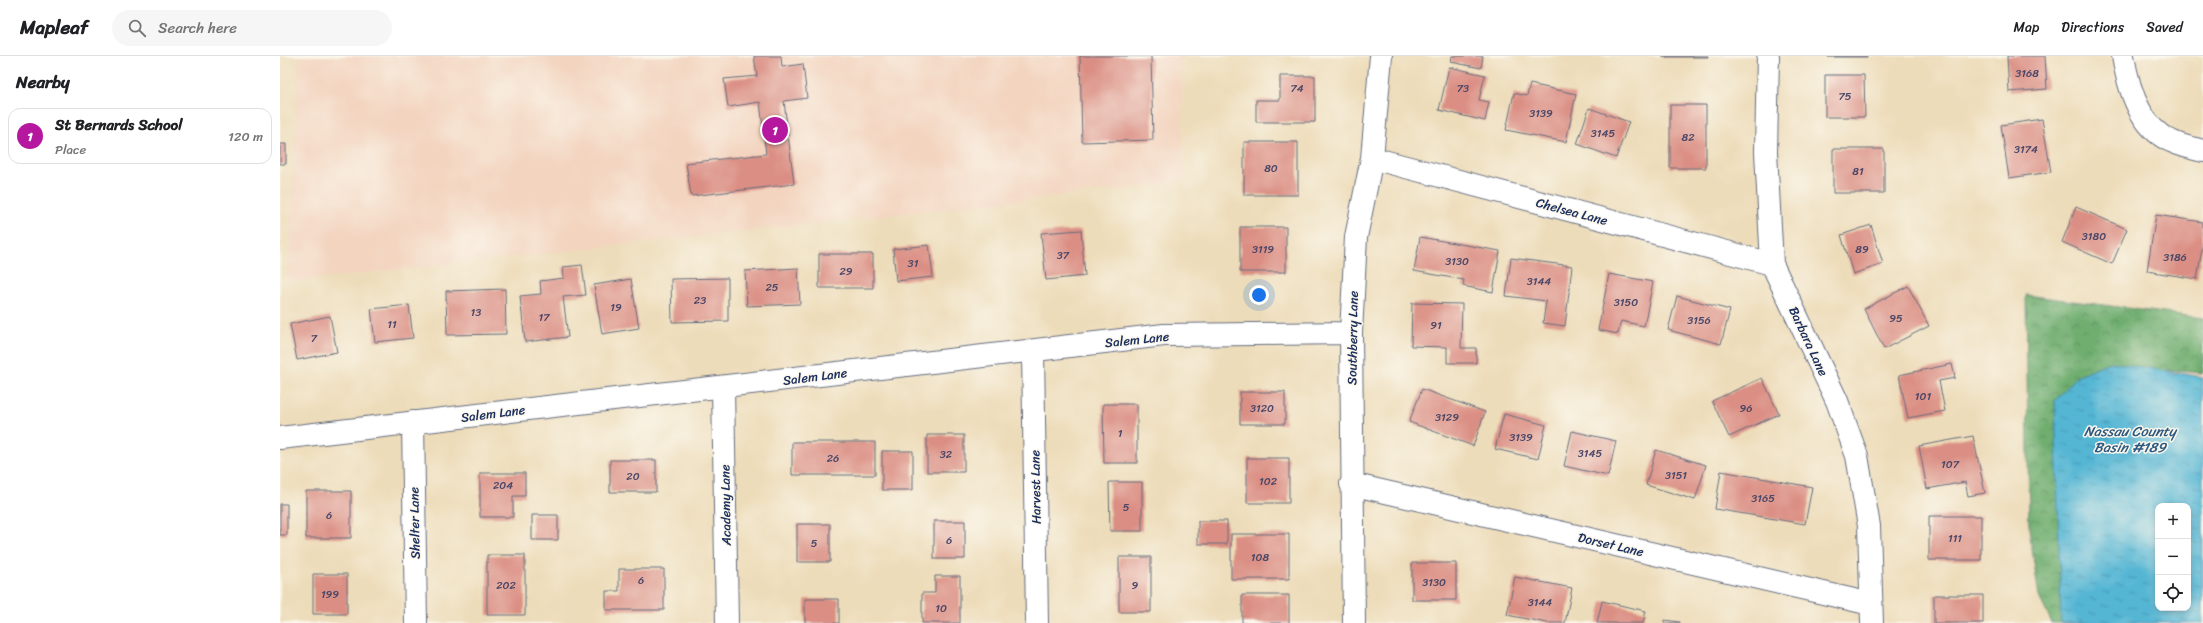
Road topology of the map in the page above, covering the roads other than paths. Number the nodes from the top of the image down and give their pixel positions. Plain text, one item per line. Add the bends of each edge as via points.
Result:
1 (1381, 56) edge
2 (1768, 56) edge
3 (2122, 56) edge
4 (2203, 151) edge
5 (1372, 158) junction
6 (1772, 264) junction
7 (1351, 333) junction
8 (1033, 352) junction
9 (723, 387) junction
10 (413, 422) junction
11 (280, 438) edge
12 (1351, 484) junction
13 (1872, 614) edge
14 (416, 623) edge
15 (727, 623) edge
16 (1038, 623) edge
17 (1354, 623) edge

1 - 5 street, Southberry Lane
2 - 6 street, Barbara Lane via 1766,152
3 - 4 street via 2135,99 2149,125 2169,141
5 - 6 street, Chelsea Lane
5 - 7 street, Southberry Lane via 1356,236
6 - 13 street, Barbara Lane via 1837,401 1857,456 1869,526
7 - 8 street, Salem Lane via 1164,335
7 - 12 street, Southberry Lane
8 - 9 street, Salem Lane
8 - 16 street, Harvest Lane
9 - 10 street, Salem Lane
9 - 15 street, Academy Lane
10 - 11 street, Salem Lane
10 - 14 street, Shelter Lane
12 - 13 street, Dorset Lane
12 - 17 street, Southberry Lane

